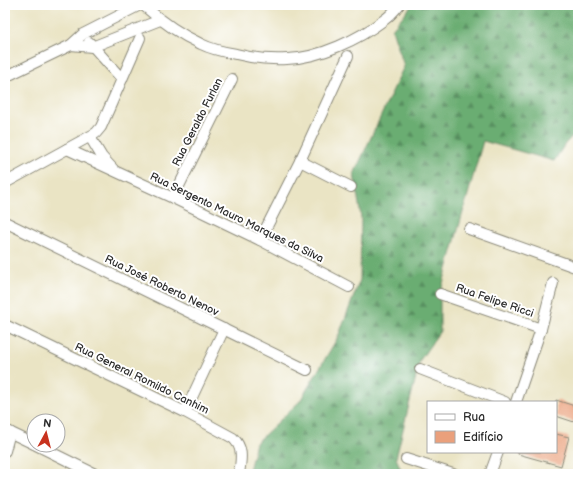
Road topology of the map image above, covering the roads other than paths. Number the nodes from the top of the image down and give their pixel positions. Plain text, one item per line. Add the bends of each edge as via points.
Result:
1 (141, 5) edge
2 (400, 5) edge
3 (160, 20) junction
4 (83, 34) junction
5 (140, 38) dead end
6 (71, 45) junction
7 (92, 47) junction
8 (348, 56) dead end
9 (5, 77) edge
10 (122, 79) junction
11 (232, 79) dead end
12 (90, 137) junction
13 (67, 150) junction
14 (300, 161) junction
15 (114, 170) junction
16 (5, 183) edge
17 (351, 187) dead end
18 (173, 198) junction
19 (5, 222) edge
20 (469, 229) dead end
21 (260, 240) junction
22 (578, 268) edge
23 (553, 283) dead end
24 (349, 287) dead end
25 (440, 294) dead end
26 (5, 325) edge
27 (224, 329) junction
28 (541, 329) junction
29 (420, 369) dead end
30 (307, 370) dead end
31 (502, 401) edge
32 (516, 401) edge
33 (185, 412) junction
34 (7, 431) edge
35 (26, 440) edge
36 (5, 451) edge
37 (52, 453) edge
38 (498, 453) edge
39 (406, 459) dead end
40 (95, 474) edge
41 (239, 474) edge
42 (453, 474) edge
43 (490, 474) edge

1 - 3 street
1 - 4 street
2 - 3 street via 385,20 350,42 312,55 288,59 252,58 226,52 202,44
3 - 7 street
4 - 6 street
4 - 7 street
5 - 10 street
6 - 7 street
6 - 9 street
7 - 10 street
8 - 14 street
10 - 12 street via 101,127
11 - 18 street, Rua Geraldo Furlan
12 - 13 street
12 - 15 street, Rua Sergento Mauro Marques da Silva
13 - 15 street, Rua Sergento Mauro Marques da Silva
13 - 16 street
14 - 17 street
14 - 21 street
15 - 18 street, Rua Sergento Mauro Marques da Silva
18 - 21 street, Rua Sergento Mauro Marques da Silva
19 - 27 street, Rua José Roberto Nenov
20 - 22 street
21 - 24 street, Rua Sergento Mauro Marques da Silva
23 - 28 street
25 - 28 street, Rua Felipe Ricci
26 - 33 street, Rua General Romildo Canhim
27 - 30 street, Rua José Roberto Nenov
27 - 33 street
28 - 32 street
29 - 31 street
33 - 41 street, Rua General Romildo Canhim via 237,442 241,450
34 - 35 street
34 - 36 street
37 - 40 street
38 - 43 street
39 - 42 street

